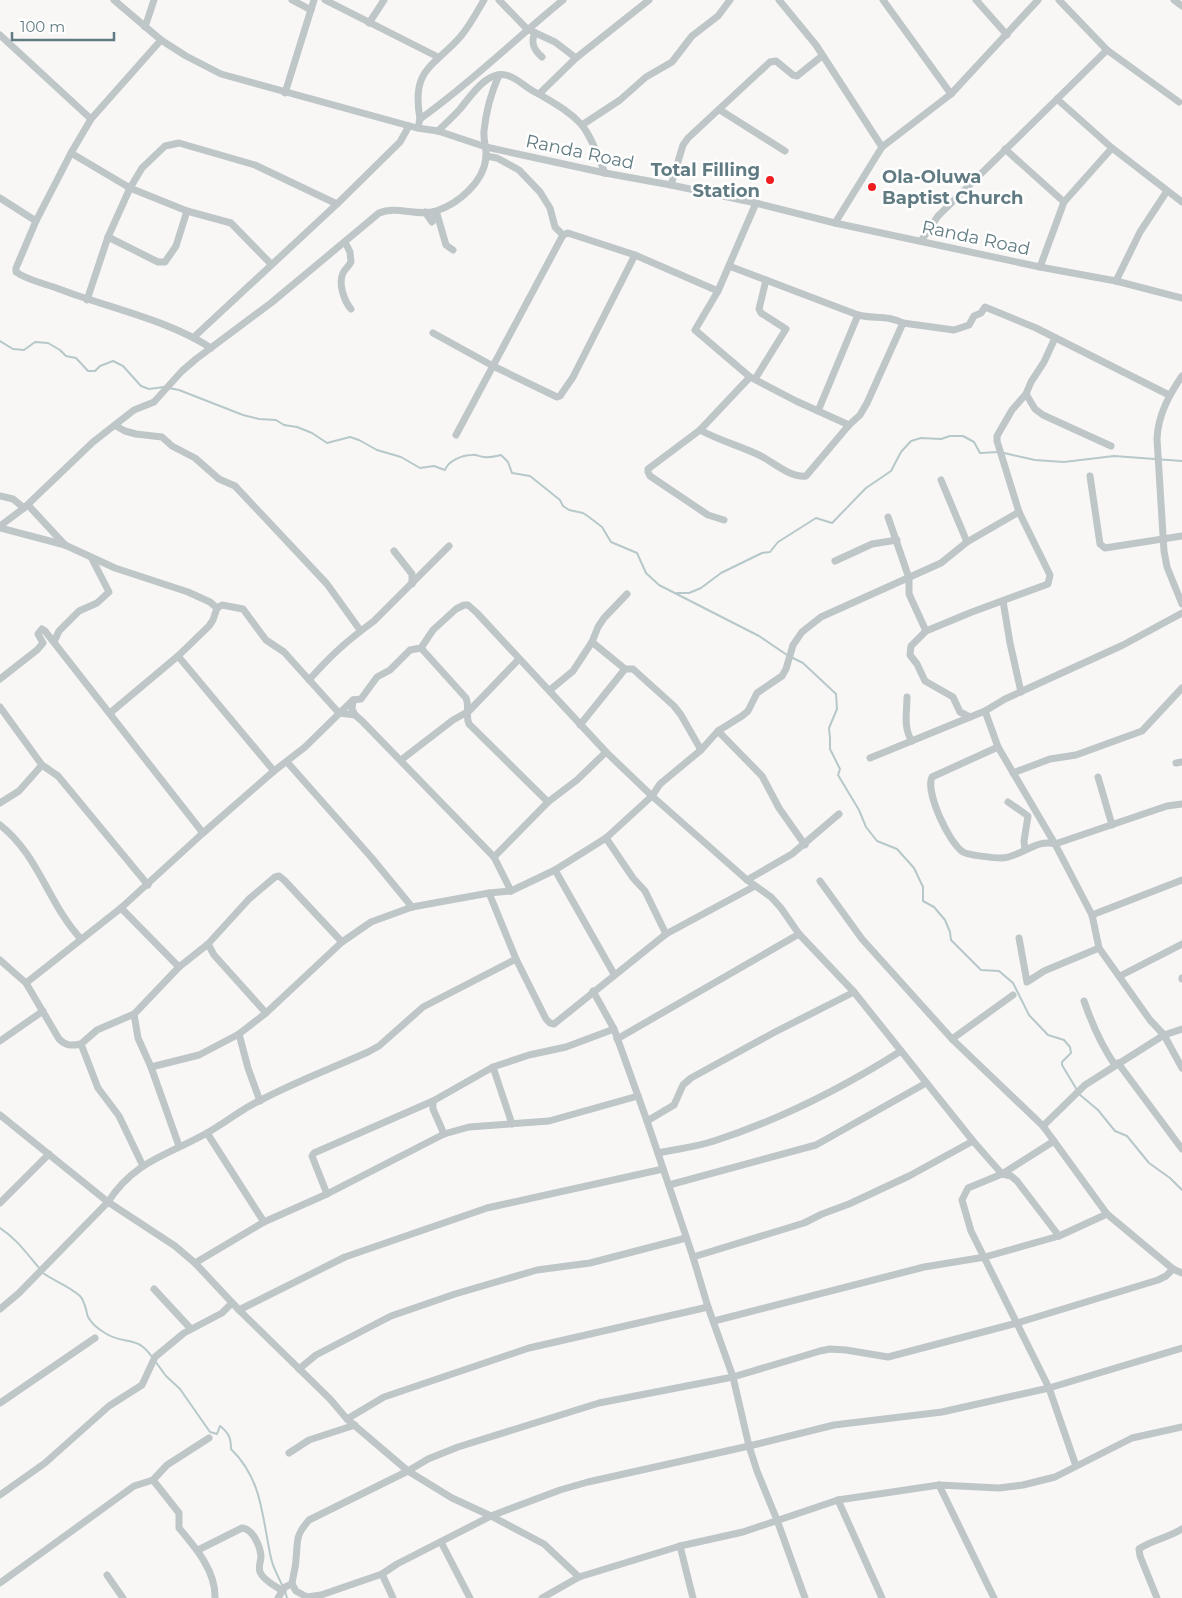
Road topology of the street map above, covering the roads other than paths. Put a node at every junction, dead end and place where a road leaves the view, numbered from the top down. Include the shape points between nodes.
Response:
1 (114, 0) edge
2 (154, 0) edge
3 (292, 0) edge
4 (314, 0) edge
5 (325, 0) edge
6 (384, 0) edge
7 (484, 0) edge
8 (500, 0) edge
9 (563, 0) edge
10 (649, 0) edge
11 (730, 0) edge
12 (779, 0) edge
13 (883, 0) edge
14 (976, 0) edge
15 (1038, 0) edge
16 (1059, 0) edge
17 (1174, 0) edge
18 (1182, 6) edge
19 (311, 10) junction
20 (369, 23) junction
21 (145, 27) junction
22 (527, 29) junction
23 (535, 33) junction
24 (0, 35) edge
25 (1007, 35) junction
26 (161, 40) junction
27 (1107, 50) junction
28 (822, 56) junction
29 (438, 57) junction
30 (542, 57) dead end
31 (576, 58) junction
32 (499, 75) junction
33 (285, 93) junction
34 (539, 94) junction
35 (951, 94) junction
36 (1057, 99) junction
37 (1181, 102) edge
38 (720, 110) junction
39 (420, 119) junction
40 (91, 120) junction
41 (582, 125) junction
42 (409, 126) junction
43 (418, 128) junction
44 (438, 131) junction
45 (486, 147) junction
46 (882, 147) junction
47 (1112, 148) junction
48 (1005, 149) junction
49 (785, 151) dead end
50 (71, 153) junction
51 (486, 156) junction
52 (605, 173) junction
53 (671, 185) junction
54 (130, 188) junction
55 (1167, 191) junction
56 (0, 198) edge
57 (1064, 202) junction
58 (1182, 202) edge
59 (756, 203) junction
60 (337, 204) junction
61 (187, 212) junction
62 (425, 212) junction
63 (36, 222) junction
64 (835, 223) junction
65 (563, 234) junction
66 (108, 237) junction
67 (345, 242) junction
68 (921, 242) junction
69 (452, 250) dead end
70 (635, 255) junction
71 (271, 264) junction
72 (729, 266) junction
73 (1040, 267) junction
74 (766, 280) junction
75 (1116, 281) junction
76 (718, 291) junction
77 (1182, 298) edge
78 (87, 300) junction
79 (351, 309) dead end
80 (858, 315) junction
81 (903, 323) junction
82 (433, 333) dead end
83 (194, 337) junction
84 (1055, 338) junction
85 (211, 348) junction
86 (493, 366) junction
87 (1182, 376) edge
88 (753, 378) junction
89 (1026, 394) junction
90 (1169, 395) junction
91 (818, 411) junction
92 (849, 425) junction
93 (116, 426) junction
94 (700, 430) junction
95 (456, 435) dead end
96 (1110, 446) dead end
97 (1090, 476) dead end
98 (940, 480) dead end
99 (0, 496) edge
100 (26, 506) junction
101 (1019, 512) junction
102 (888, 517) dead end
103 (724, 520) dead end
104 (0, 527) edge
105 (1182, 536) edge
106 (1164, 538) junction
107 (897, 540) junction
108 (967, 542) junction
109 (65, 546) junction
110 (449, 546) dead end
111 (394, 551) dead end
112 (92, 559) junction
113 (835, 561) dead end
114 (909, 578) junction
115 (412, 584) junction
116 (627, 594) dead end
117 (1003, 601) junction
118 (1182, 604) edge
119 (217, 608) junction
120 (1182, 613) edge
121 (360, 630) junction
122 (926, 631) junction
123 (54, 642) junction
124 (592, 642) junction
125 (421, 648) junction
126 (178, 656) junction
127 (519, 659) junction
128 (626, 669) junction
129 (0, 679) edge
130 (309, 680) junction
131 (1182, 688) edge
132 (550, 690) junction
133 (1021, 692) junction
134 (907, 697) dead end
135 (353, 700) junction
136 (0, 707) edge
137 (469, 711) junction
138 (985, 711) junction
139 (110, 713) junction
140 (339, 713) junction
141 (355, 715) junction
142 (970, 717) junction
143 (580, 725) junction
144 (718, 731) junction
145 (912, 741) junction
146 (998, 746) junction
147 (701, 750) junction
148 (606, 752) junction
149 (870, 758) dead end
150 (400, 760) junction
151 (287, 762) junction
152 (42, 765) junction
153 (274, 771) junction
154 (1013, 774) junction
155 (1098, 777) dead end
156 (652, 796) junction
157 (548, 802) junction
158 (1008, 802) dead end
159 (0, 803) edge
160 (1182, 804) edge
161 (839, 814) dead end
162 (0, 825) edge
163 (1112, 825) junction
164 (203, 833) junction
165 (606, 838) junction
166 (805, 844) junction
167 (1055, 844) junction
168 (1026, 850) junction
169 (494, 857) junction
170 (555, 870) junction
171 (747, 880) junction
172 (1182, 880) edge
173 (820, 881) dead end
174 (148, 885) junction
175 (754, 886) junction
176 (510, 891) junction
177 (489, 893) junction
178 (412, 907) junction
179 (121, 908) junction
180 (1092, 915) junction
181 (666, 934) junction
182 (799, 934) junction
183 (1019, 938) dead end
184 (82, 939) junction
185 (342, 942) junction
186 (208, 944) junction
187 (1182, 944) edge
188 (1099, 948) junction
189 (516, 959) junction
190 (0, 960) edge
191 (179, 967) junction
192 (614, 974) junction
193 (1120, 976) junction
194 (26, 983) junction
195 (593, 991) junction
196 (854, 992) junction
197 (1013, 995) dead end
198 (1084, 1001) dead end
199 (42, 1012) junction
200 (266, 1013) junction
201 (134, 1014) junction
202 (614, 1029) junction
203 (1182, 1029) edge
204 (239, 1034) junction
205 (1164, 1035) junction
206 (952, 1039) junction
207 (618, 1040) junction
208 (0, 1041) edge
209 (81, 1044) junction
210 (901, 1051) junction
211 (1116, 1064) junction
212 (151, 1067) junction
213 (493, 1067) junction
214 (1182, 1068) edge
215 (926, 1083) junction
216 (638, 1096) junction
217 (260, 1100) junction
218 (433, 1105) junction
219 (0, 1115) edge
220 (647, 1120) junction
221 (512, 1124) junction
222 (1043, 1126) junction
223 (206, 1133) junction
224 (444, 1134) junction
225 (973, 1141) junction
226 (1054, 1141) junction
227 (179, 1146) junction
228 (1182, 1149) edge
229 (658, 1153) junction
230 (49, 1154) junction
231 (143, 1166) junction
232 (663, 1169) junction
233 (1002, 1174) junction
234 (669, 1185) junction
235 (327, 1194) junction
236 (108, 1202) junction
237 (0, 1203) edge
238 (1107, 1214) junction
239 (264, 1222) junction
240 (1059, 1236) junction
241 (686, 1238) junction
242 (693, 1257) junction
243 (984, 1257) junction
244 (195, 1263) junction
245 (1173, 1269) junction
246 (1182, 1273) edge
247 (154, 1289) dead end
248 (232, 1302) junction
249 (708, 1307) junction
250 (0, 1309) edge
251 (239, 1310) junction
252 (714, 1321) junction
253 (1017, 1322) junction
254 (191, 1329) junction
255 (95, 1338) dead end
256 (1182, 1348) edge
257 (299, 1369) junction
258 (733, 1377) junction
259 (1049, 1388) junction
260 (0, 1403) edge
261 (347, 1419) junction
262 (354, 1425) junction
263 (1182, 1427) edge
264 (209, 1438) dead end
265 (749, 1446) junction
266 (289, 1453) dead end
267 (1076, 1466) junction
268 (408, 1471) junction
269 (153, 1480) junction
270 (940, 1485) junction
271 (0, 1495) edge
272 (838, 1500) junction
273 (491, 1516) junction
274 (777, 1520) junction
275 (1182, 1529) edge
276 (440, 1542) junction
277 (680, 1546) junction
278 (198, 1550) junction
279 (382, 1574) junction
280 (107, 1575) dead end
281 (580, 1577) junction
282 (0, 1584) edge
283 (292, 1584) junction
284 (282, 1590) junction
285 (123, 1598) edge
286 (215, 1598) edge
287 (278, 1598) edge
288 (393, 1598) edge
289 (470, 1598) edge
290 (542, 1598) edge
291 (693, 1598) edge
292 (804, 1598) edge
293 (882, 1598) edge
294 (994, 1598) edge
295 (1156, 1598) edge

1 - 21 street, Randa Road
2 - 21 street
3 - 19 street
4 - 19 street
5 - 20 street
6 - 20 street
7 - 29 street via 460,37
8 - 22 street
9 - 22 street
10 - 31 street
11 - 41 street via 718,16 692,36 672,62
12 - 28 street
13 - 35 street
14 - 25 street
15 - 25 street
16 - 27 street
17 - 18 street
19 - 33 street
20 - 29 street
21 - 26 street, Randa Road
22 - 23 street
22 - 39 street via 453,96
23 - 30 street via 533,46
23 - 31 street via 555,42
24 - 40 street
25 - 35 street
26 - 33 street, Randa Road via 221,74
26 - 40 street
27 - 36 street
27 - 37 street
28 - 38 street via 798,76 776,61 770,62
28 - 46 street
29 - 39 street via 420,83
31 - 34 street
32 - 34 street via 509,76
32 - 44 street via 477,88
32 - 45 street via 487,112
33 - 42 street, Randa Road
34 - 41 street
35 - 46 street
36 - 47 street
36 - 48 street
38 - 49 street
38 - 53 street via 683,145
39 - 43 street
40 - 50 street
41 - 52 street
42 - 43 street, Randa Road
42 - 60 street via 400,142
43 - 44 street, Randa Road
44 - 45 street, Randa Road
45 - 51 street
45 - 52 street, Randa Road
46 - 64 street
47 - 55 street
47 - 57 street
48 - 57 street
48 - 68 street via 938,216
50 - 54 street
50 - 63 street
51 - 62 street via 484,168 471,188 449,205
51 - 65 street via 519,170 540,192 556,227
52 - 53 street, Randa Road
53 - 59 street, Randa Road
54 - 60 street via 142,168 165,146 179,143 255,165
54 - 61 street
54 - 66 street
55 - 58 street
55 - 75 street via 1140,232
56 - 63 street
57 - 73 street
59 - 64 street, Randa Road
59 - 72 street
60 - 71 street
61 - 66 street via 176,246 165,262 158,262
61 - 71 street via 231,223
62 - 67 street via 384,211
62 - 69 street via 432,222 437,214 446,245
63 - 78 street via 16,272
64 - 68 street, Randa Road
65 - 70 street
65 - 86 street
66 - 78 street
67 - 79 street via 351,262 341,279 343,295
67 - 85 street
68 - 73 street, Randa Road
70 - 76 street
70 - 86 street via 573,377 560,396
71 - 83 street
72 - 74 street
72 - 76 street
73 - 75 street, Randa Road
74 - 80 street
74 - 88 street via 761,313 786,329
75 - 77 street, Randa Road
76 - 88 street via 695,330
78 - 83 street
80 - 81 street via 892,318
80 - 91 street
81 - 84 street via 954,330 969,325 985,307
81 - 92 street via 867,403
82 - 86 street
83 - 85 street
84 - 89 street
84 - 90 street
85 - 93 street via 182,371 154,402 134,410
86 - 95 street
87 - 90 street
88 - 91 street
88 - 94 street
89 - 96 street via 1035,409 1043,414
89 - 101 street via 997,436
90 - 106 street via 1157,439
91 - 92 street
92 - 94 street via 806,476 801,477
93 - 100 street via 93,442
93 - 121 street via 136,434 162,436 172,446 195,458 218,479 235,486 327,584
94 - 103 street via 648,472 708,515
97 - 106 street via 1102,547
98 - 108 street
99 - 100 street
100 - 104 street
100 - 109 street
101 - 108 street
101 - 117 street via 1050,580 1048,584
102 - 107 street
104 - 109 street
105 - 106 street
106 - 118 street via 1167,568
107 - 113 street via 872,544
107 - 114 street
108 - 114 street via 941,563
109 - 112 street
110 - 115 street
111 - 115 street via 412,574
112 - 119 street via 188,592
112 - 123 street via 109,592 97,603 79,610 59,631
114 - 122 street via 910,594
114 - 144 street via 827,614 802,632 793,645 782,676 757,693 748,711
115 - 121 street via 374,621
116 - 124 street via 604,618
117 - 122 street
117 - 133 street
119 - 126 street via 209,626
119 - 130 street via 222,605 243,609 266,640 284,652
120 - 133 street via 1123,645
121 - 130 street
122 - 142 street via 911,646 910,655 925,681 953,697 960,712
123 - 129 street via 42,629 38,634 43,643
123 - 139 street
124 - 128 street
124 - 132 street via 573,671
125 - 127 street via 433,630 456,609 468,605
125 - 135 street via 407,652 390,670 377,677 361,699
125 - 137 street via 460,690 469,704
126 - 139 street
126 - 153 street
127 - 132 street
127 - 137 street
128 - 143 street
128 - 147 street via 633,669 674,706
130 - 140 street
131 - 154 street via 1142,731 1076,754 1050,759
132 - 143 street
133 - 138 street
134 - 145 street via 906,726
135 - 140 street
135 - 141 street
136 - 152 street
137 - 150 street
137 - 157 street via 469,724
138 - 142 street
138 - 146 street
139 - 164 street
140 - 141 street
140 - 151 street
141 - 150 street
142 - 145 street
143 - 148 street
144 - 147 street
144 - 166 street via 762,776 779,808
145 - 149 street
146 - 154 street
146 - 168 street via 932,777 930,787 948,833 967,855 1003,858
147 - 156 street via 660,784
148 - 156 street
148 - 157 street
150 - 169 street
151 - 153 street
151 - 178 street
152 - 159 street via 19,791
152 - 174 street via 58,776
153 - 164 street
154 - 167 street
155 - 163 street
156 - 165 street
156 - 171 street
157 - 169 street
158 - 168 street via 1028,816 1024,841
160 - 163 street
161 - 166 street
162 - 184 street via 16,840 70,926
163 - 167 street
164 - 174 street
165 - 170 street
165 - 181 street via 645,891
166 - 171 street
167 - 168 street via 1046,841
167 - 180 street
169 - 176 street
170 - 176 street
170 - 192 street
171 - 175 street
172 - 180 street
173 - 206 street via 862,939
174 - 179 street
175 - 181 street
175 - 182 street via 782,908
176 - 177 street
177 - 178 street
177 - 189 street
178 - 185 street via 371,922
179 - 184 street
179 - 191 street
180 - 188 street
181 - 192 street
182 - 196 street
182 - 207 street
183 - 188 street via 1027,982 1044,971
184 - 194 street
185 - 186 street via 284,880 275,876
185 - 200 street
186 - 191 street
186 - 200 street via 214,956
187 - 193 street
188 - 193 street
189 - 195 street via 550,1023 554,1024
189 - 217 street via 428,1004 379,1046
190 - 194 street
191 - 201 street
192 - 195 street
193 - 205 street
194 - 199 street
195 - 202 street
196 - 210 street
196 - 220 street via 691,1078 683,1085 674,1105
197 - 206 street
198 - 211 street via 1103,1048
199 - 208 street
199 - 209 street via 65,1045
200 - 204 street
201 - 209 street via 91,1034
201 - 212 street via 138,1038
202 - 207 street
202 - 213 street via 566,1047
203 - 205 street
204 - 212 street via 199,1055
204 - 217 street
205 - 211 street
205 - 214 street
206 - 222 street
207 - 216 street
209 - 231 street via 98,1088 119,1116
210 - 215 street
210 - 229 street via 861,1077 769,1120 713,1141
211 - 222 street via 1085,1085
211 - 228 street
212 - 227 street
213 - 218 street
213 - 221 street
215 - 225 street
215 - 234 street via 816,1146
216 - 220 street
216 - 221 street via 549,1121
217 - 223 street
218 - 224 street
218 - 235 street via 424,1105 314,1153 312,1156
219 - 230 street
220 - 229 street
221 - 224 street
222 - 226 street
223 - 227 street
223 - 239 street
224 - 235 street
225 - 233 street
225 - 242 street via 909,1176 804,1223
226 - 233 street
226 - 238 street
227 - 231 street
229 - 232 street
230 - 236 street
230 - 237 street
231 - 236 street via 120,1185
232 - 234 street
232 - 251 street via 465,1215 345,1257
233 - 240 street via 1017,1181
233 - 243 street via 968,1188 962,1200 971,1231
234 - 241 street
235 - 239 street
236 - 244 street
236 - 250 street
238 - 240 street
238 - 245 street
239 - 244 street
240 - 243 street
241 - 242 street
241 - 257 street via 590,1263 537,1270 391,1316 316,1355
242 - 249 street
243 - 252 street via 924,1267
243 - 253 street
244 - 248 street
245 - 246 street
245 - 253 street via 1158,1280
247 - 254 street
248 - 251 street
248 - 254 street via 222,1314
249 - 252 street
249 - 261 street via 528,1348 384,1398
251 - 257 street
252 - 258 street
253 - 258 street via 888,1357 830,1349
253 - 259 street
254 - 271 street via 155,1357 142,1386 109,1406 45,1463
255 - 260 street
256 - 259 street
257 - 261 street
258 - 265 street
258 - 268 street via 599,1403 442,1452
259 - 265 street via 942,1412 834,1424
259 - 267 street
261 - 262 street
262 - 266 street via 309,1440
262 - 268 street
263 - 267 street via 1132,1438
264 - 269 street via 167,1464
265 - 273 street via 588,1482
265 - 274 street
267 - 270 street via 1054,1477 1023,1486
268 - 273 street via 452,1498
268 - 283 street via 309,1520 296,1540
269 - 278 street via 179,1513 179,1528
269 - 282 street via 134,1486
270 - 272 street
270 - 294 street
272 - 274 street
272 - 293 street
273 - 276 street
273 - 281 street via 544,1544
274 - 277 street via 743,1532
274 - 292 street
275 - 295 street via 1139,1549
276 - 279 street
276 - 289 street
277 - 281 street
277 - 291 street
278 - 284 street via 248,1528 261,1555 262,1575
278 - 286 street via 216,1589
279 - 283 street via 321,1596 306,1597
279 - 288 street
280 - 285 street
281 - 290 street
283 - 284 street
284 - 287 street

